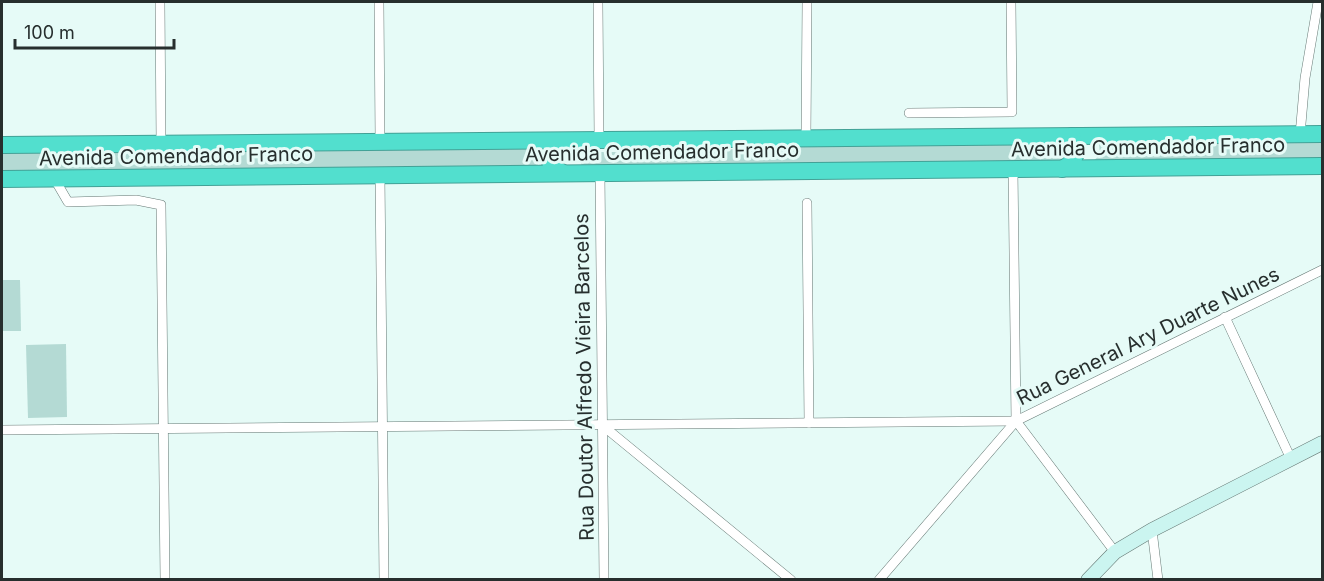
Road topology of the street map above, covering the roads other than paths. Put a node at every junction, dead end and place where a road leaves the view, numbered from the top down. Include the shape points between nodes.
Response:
1 (160, 2) edge
2 (379, 2) edge
3 (598, 2) edge
4 (807, 2) edge
5 (1011, 2) edge
6 (1318, 2) edge
7 (909, 113) dead end
8 (1323, 134) edge
9 (1300, 135) junction
10 (1072, 136) junction
11 (806, 138) junction
12 (599, 140) junction
13 (563, 141) junction
14 (380, 142) junction
15 (162, 144) junction
16 (2, 145) edge
17 (1323, 166) edge
18 (1062, 169) junction
19 (1013, 170) junction
20 (563, 173) junction
21 (600, 173) junction
22 (380, 175) junction
23 (54, 178) junction
24 (2, 179) edge
25 (807, 203) dead end
26 (1323, 270) edge
27 (1225, 317) junction
28 (1016, 422) junction
29 (809, 423) junction
30 (602, 425) junction
31 (382, 426) junction
32 (164, 428) junction
33 (2, 430) edge
34 (1323, 443) edge
35 (1291, 459) junction
36 (1152, 530) junction
37 (1115, 552) junction
38 (165, 579) edge
39 (384, 579) edge
40 (604, 579) edge
41 (791, 579) edge
42 (879, 579) edge
43 (1088, 579) edge
44 (1158, 579) edge

1 - 15 street
2 - 14 street
3 - 12 street
4 - 11 street
5 - 7 street via 1012,112
6 - 9 street
8 - 9 highway, Avenida Comendador Franco
9 - 10 highway, Avenida Comendador Franco
10 - 11 highway, Avenida Comendador Franco
10 - 18 highway via 1075,158
11 - 12 highway, Avenida Comendador Franco
12 - 13 highway, Avenida Comendador Franco
13 - 14 highway, Avenida Comendador Franco
13 - 20 highway via 551,151 550,159 551,166
14 - 15 highway, Avenida Comendador Franco
15 - 16 highway, Avenida Comendador Franco
17 - 18 highway, Avenida Comendador Franco
18 - 19 highway, Avenida Comendador Franco
19 - 21 highway, Avenida Comendador Franco
19 - 28 street
20 - 21 highway, Avenida Comendador Franco
20 - 22 highway, Avenida Comendador Franco
21 - 30 street, Rua Doutor Alfredo Vieira Barcelos
22 - 23 highway, Avenida Comendador Franco
22 - 31 street
23 - 24 highway, Avenida Comendador Franco
23 - 32 street via 68,202 136,200 162,205
25 - 29 street
26 - 27 street, Rua General Ary Duarte Nunes
27 - 28 street, Rua General Ary Duarte Nunes
27 - 35 street
28 - 29 street
28 - 37 street
28 - 42 street, Rua General Ary Duarte Nunes
29 - 30 street
30 - 31 street
30 - 40 street, Rua Doutor Alfredo Vieira Barcelos
30 - 41 street
31 - 32 street
31 - 39 street
32 - 33 street
32 - 38 street
34 - 35 main road
35 - 36 main road
36 - 37 main road
36 - 44 street
37 - 43 main road

